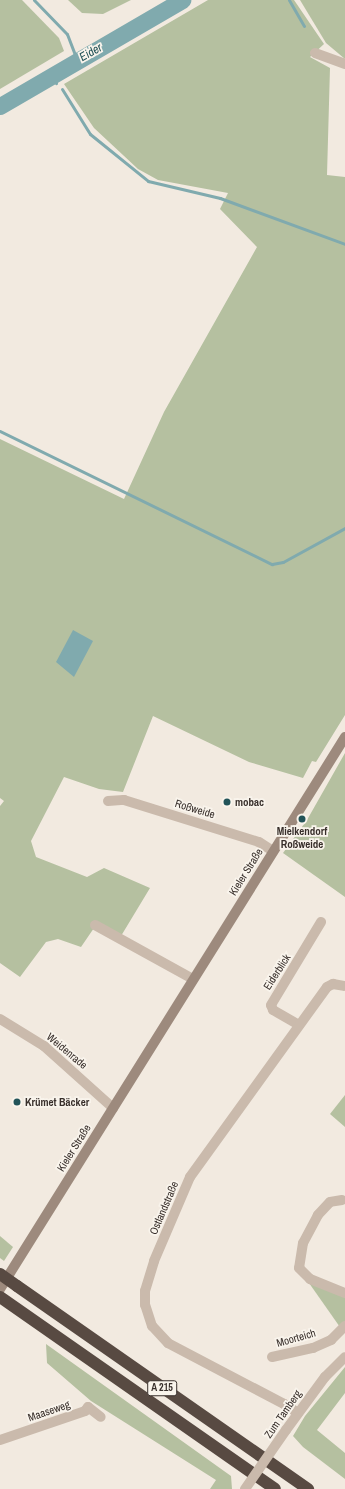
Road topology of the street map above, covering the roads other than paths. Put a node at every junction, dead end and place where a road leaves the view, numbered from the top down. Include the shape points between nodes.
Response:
1 (315, 53) dead end
2 (345, 64) edge
3 (345, 737) edge
4 (108, 801) dead end
5 (273, 851) junction
6 (321, 922) dead end
7 (95, 925) dead end
8 (193, 979) junction
9 (344, 986) dead end
10 (0, 1019) edge
11 (300, 1025) junction
12 (113, 1108) junction
13 (342, 1200) dead end
14 (0, 1274) edge
15 (0, 1289) edge
16 (345, 1293) edge
17 (4, 1299) edge
18 (345, 1326) edge
19 (345, 1357) edge
20 (272, 1358) dead end
21 (298, 1414) junction
22 (102, 1417) dead end
23 (0, 1440) edge
24 (245, 1489) edge
25 (275, 1489) edge
26 (308, 1489) edge

1 - 2 street
3 - 5 street, Kieler Straße
4 - 5 street, Roßweide via 124,800 259,842
5 - 8 street, Kieler Straße
6 - 11 street, Eiderblick via 271,1005 273,1010
7 - 8 street
8 - 12 street, Kieler Straße
9 - 11 street, Ostlandstraße via 333,984 327,987
10 - 12 street, Weidenrade via 44,1046
11 - 21 street, Ostlandstraße via 190,1177 154,1261 145,1291 145,1305 152,1326 168,1343 284,1404
12 - 15 street, Kieler Straße
13 - 16 street via 330,1202 318,1215 302,1243 299,1268 310,1279
14 - 26 highway, A 215, bridge
17 - 25 highway, A 215
18 - 20 street, Moorteich via 325,1343
19 - 21 street, Zum Tamberg via 325,1377
21 - 24 street, Zum Tamberg, bridge
22 - 23 street, Maaseweg via 88,1407 85,1411

